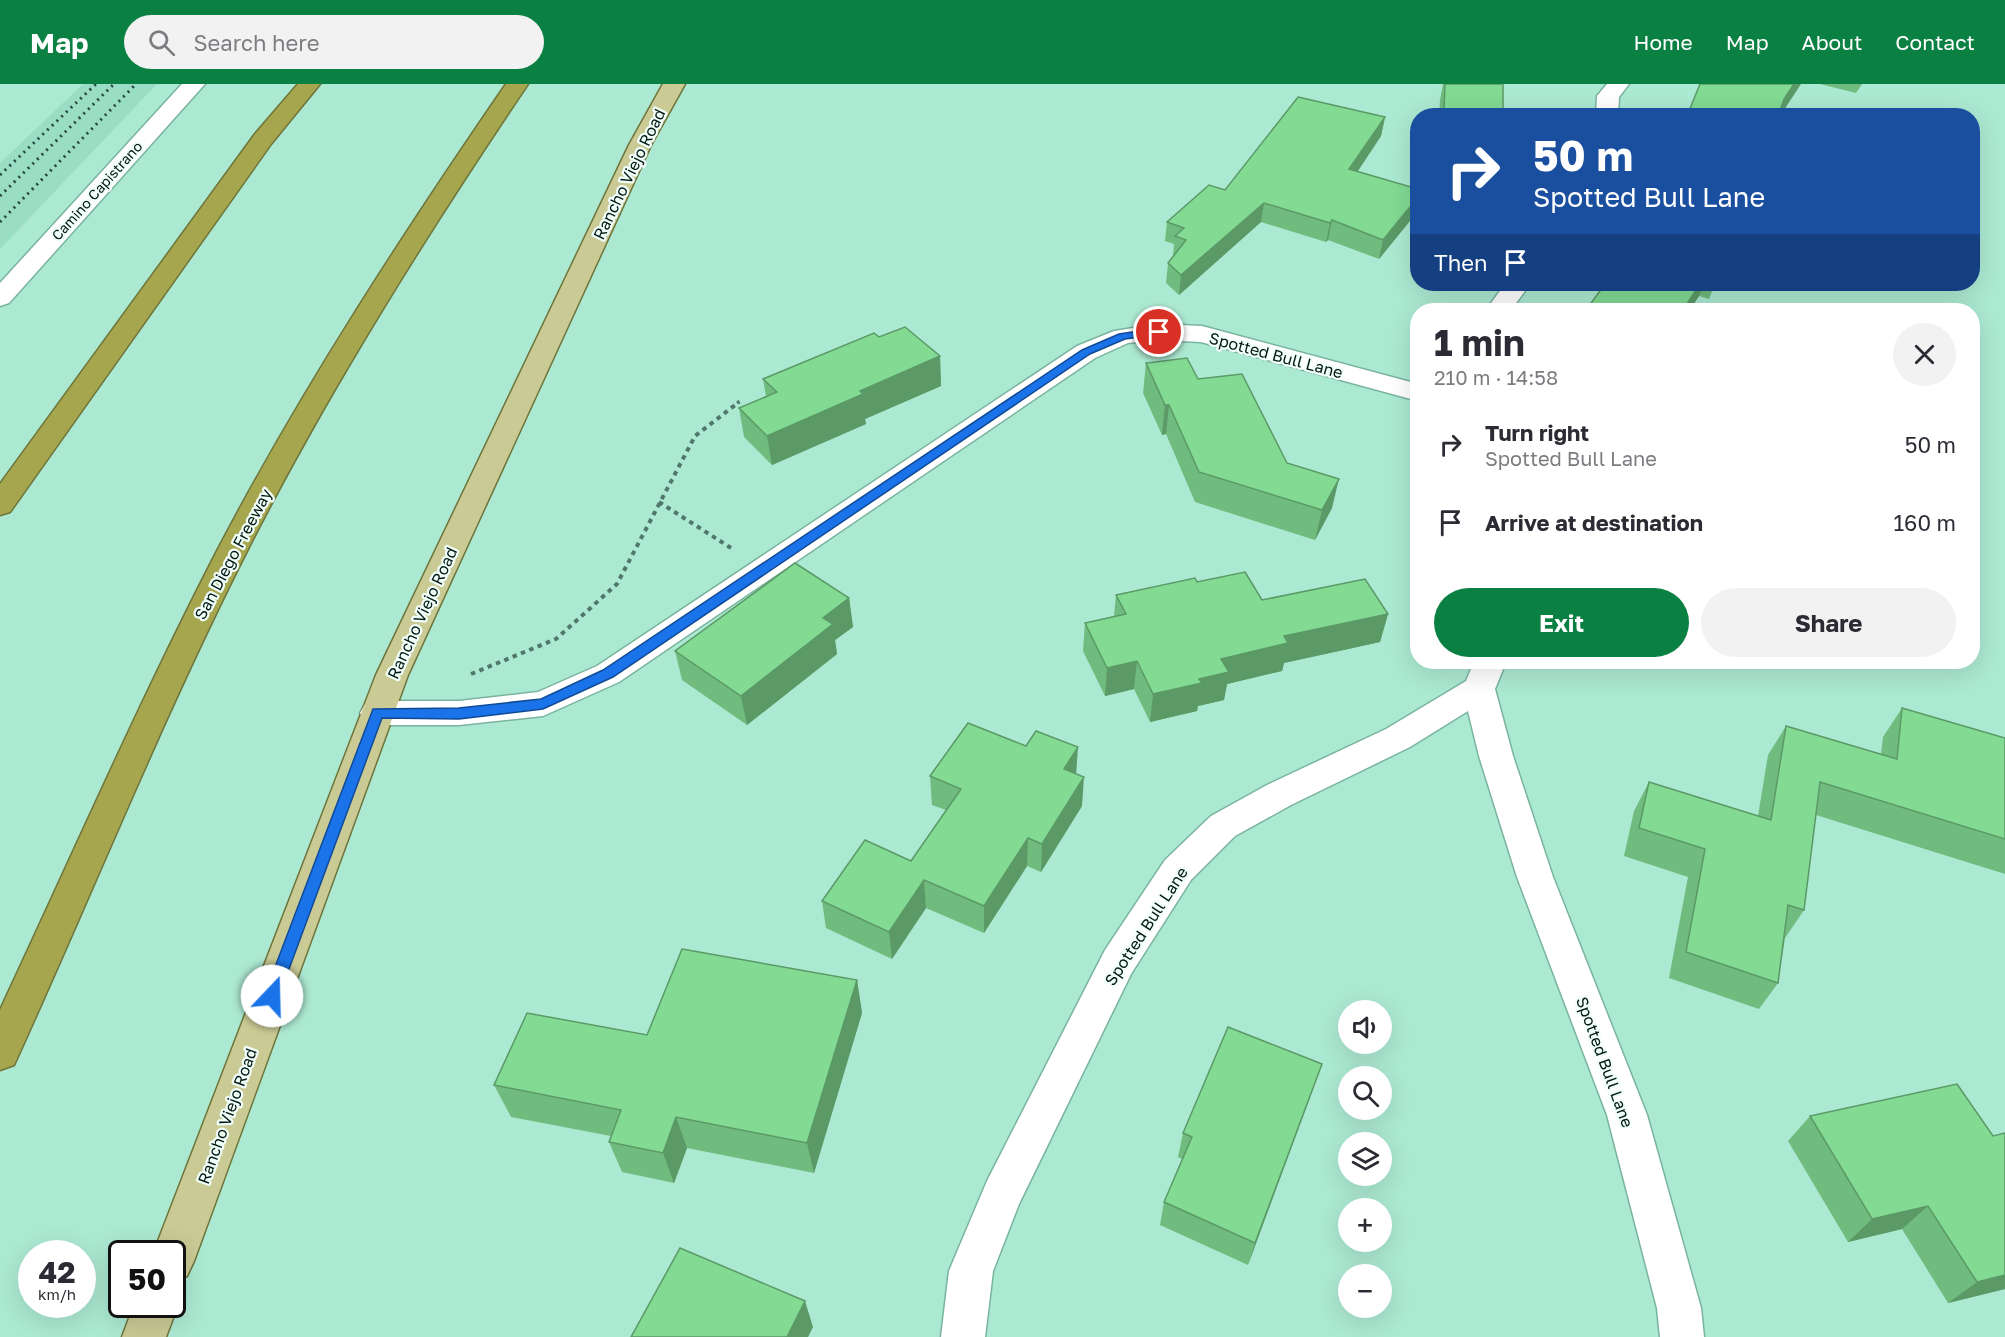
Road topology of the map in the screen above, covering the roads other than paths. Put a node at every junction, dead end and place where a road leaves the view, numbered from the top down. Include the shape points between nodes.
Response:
1 (194, 84) edge
2 (309, 84) edge
3 (517, 84) edge
4 (674, 84) edge
5 (1618, 84) edge
6 (1607, 108) edge
7 (1513, 291) edge
8 (0, 298) edge
9 (1503, 303) edge
10 (1410, 391) edge
11 (0, 506) edge
12 (1485, 675) edge
13 (377, 713) junction
14 (0, 1052) edge
15 (180, 1240) edge
16 (151, 1318) edge
17 (144, 1337) edge
18 (963, 1337) edge
19 (1682, 1337) edge

1 - 8 street, Camino Capistrano
2 - 11 highway via 263,139
3 - 14 highway, San Diego Freeway via 471,150 340,360 206,603
4 - 13 main road, Rancho Viejo Road via 640,145 480,482
5 - 6 street via 1608,96
7 - 9 street
10 - 13 street, Spotted Bull Lane via 1202,334 1159,332 1123,336 1086,352 608,674 543,704 459,713
12 - 18 street, Spotted Bull Lane via 1398,738 1223,826 1178,870 1118,962 1002,1195 971,1271
12 - 19 street, Spotted Bull Lane via 1496,756 1535,877 1627,1115 1679,1308
13 - 15 main road, Rancho Viejo Road
16 - 17 main road

